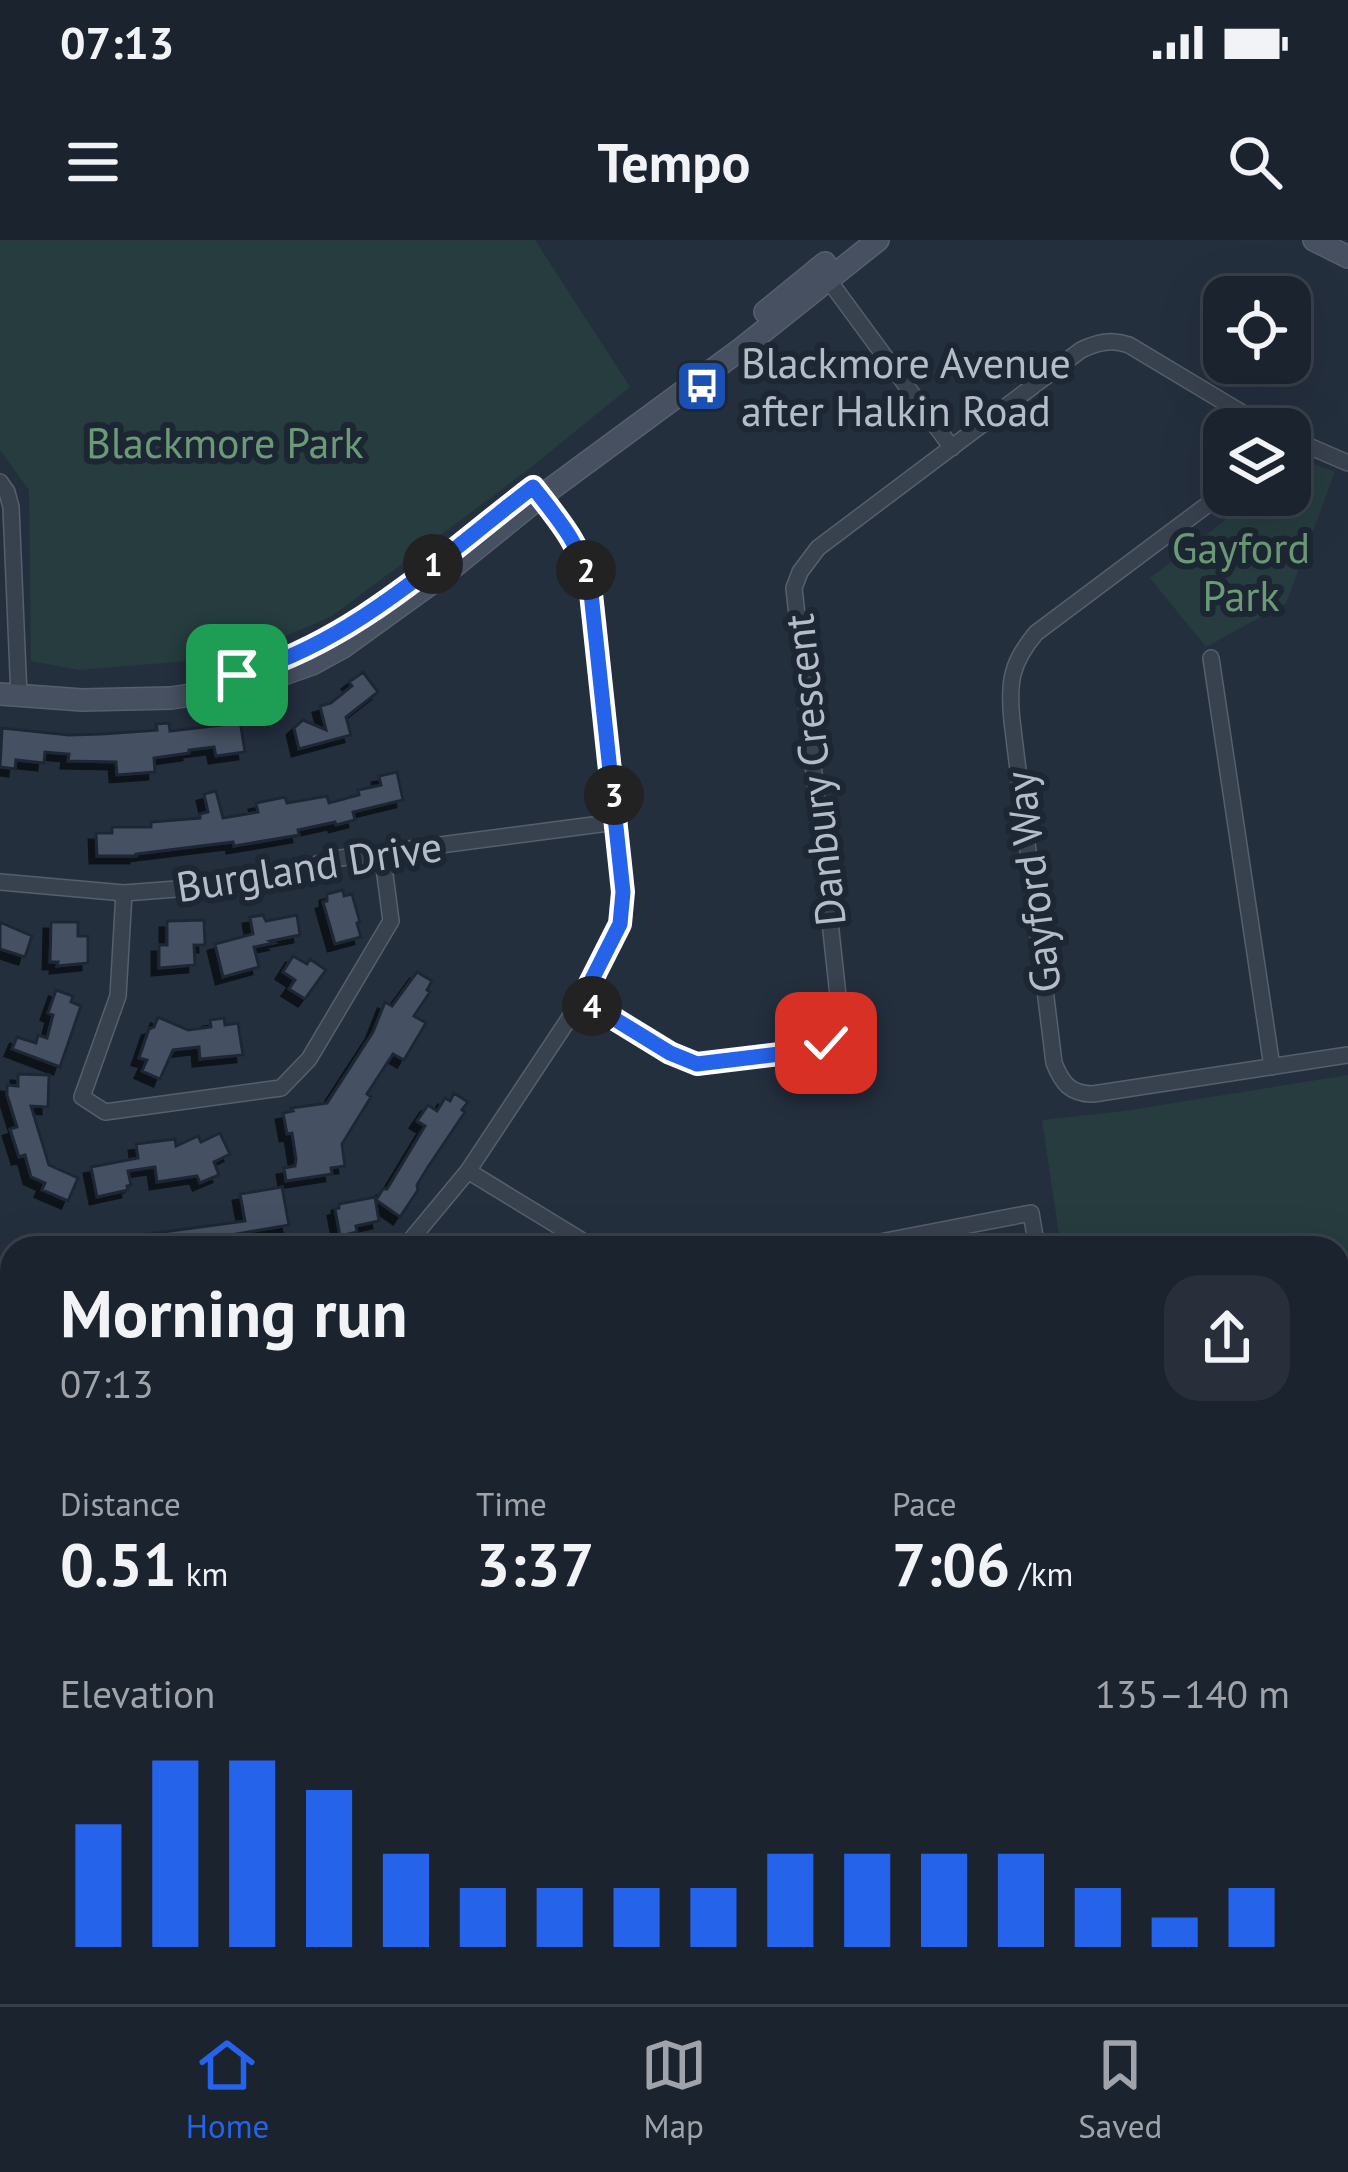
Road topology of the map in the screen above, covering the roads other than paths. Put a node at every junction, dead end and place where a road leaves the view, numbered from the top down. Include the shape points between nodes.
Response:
1 (856, 240) edge
2 (878, 240) edge
3 (1314, 240) edge
4 (1348, 257) edge
5 (824, 273) junction
6 (1230, 408) edge
7 (1311, 447) edge
8 (952, 448) junction
9 (1348, 463) edge
10 (0, 482) edge
11 (537, 492) junction
12 (1203, 508) edge
13 (1211, 658) dead end
14 (9, 689) edge
15 (616, 822) junction
16 (382, 852) junction
17 (0, 883) edge
18 (124, 892) junction
19 (582, 999) junction
20 (834, 1036) junction
21 (852, 1053) dead end
22 (1348, 1055) edge
23 (1272, 1067) junction
24 (468, 1172) junction
25 (414, 1236) edge
26 (574, 1236) edge
27 (911, 1236) edge
28 (1035, 1236) edge

1 - 5 street
2 - 5 street
3 - 4 street
5 - 8 street
5 - 11 street via 741,349
6 - 8 street, Danbury Crescent via 1130,345 1107,341 1081,350
7 - 9 street
8 - 20 street, Danbury Crescent via 818,548 794,588 839,1005
10 - 14 street via 10,507
11 - 14 street via 374,625 284,676 171,698 82,700
11 - 15 street via 571,535 590,584
12 - 23 street, Gayford Way via 1036,633 1012,671 1054,1063 1079,1094
13 - 23 street
15 - 16 street, Burgland Drive
15 - 19 street via 620,924
16 - 18 street, Burgland Drive via 256,883
16 - 18 street via 391,921 309,1059 280,1088 105,1112 82,1097 118,996
17 - 18 street, Burgland Drive
19 - 20 street via 697,1064 813,1050
19 - 24 street
20 - 21 street
22 - 23 street, Gayford Way
24 - 25 street
24 - 26 street
27 - 28 street via 1031,1213

